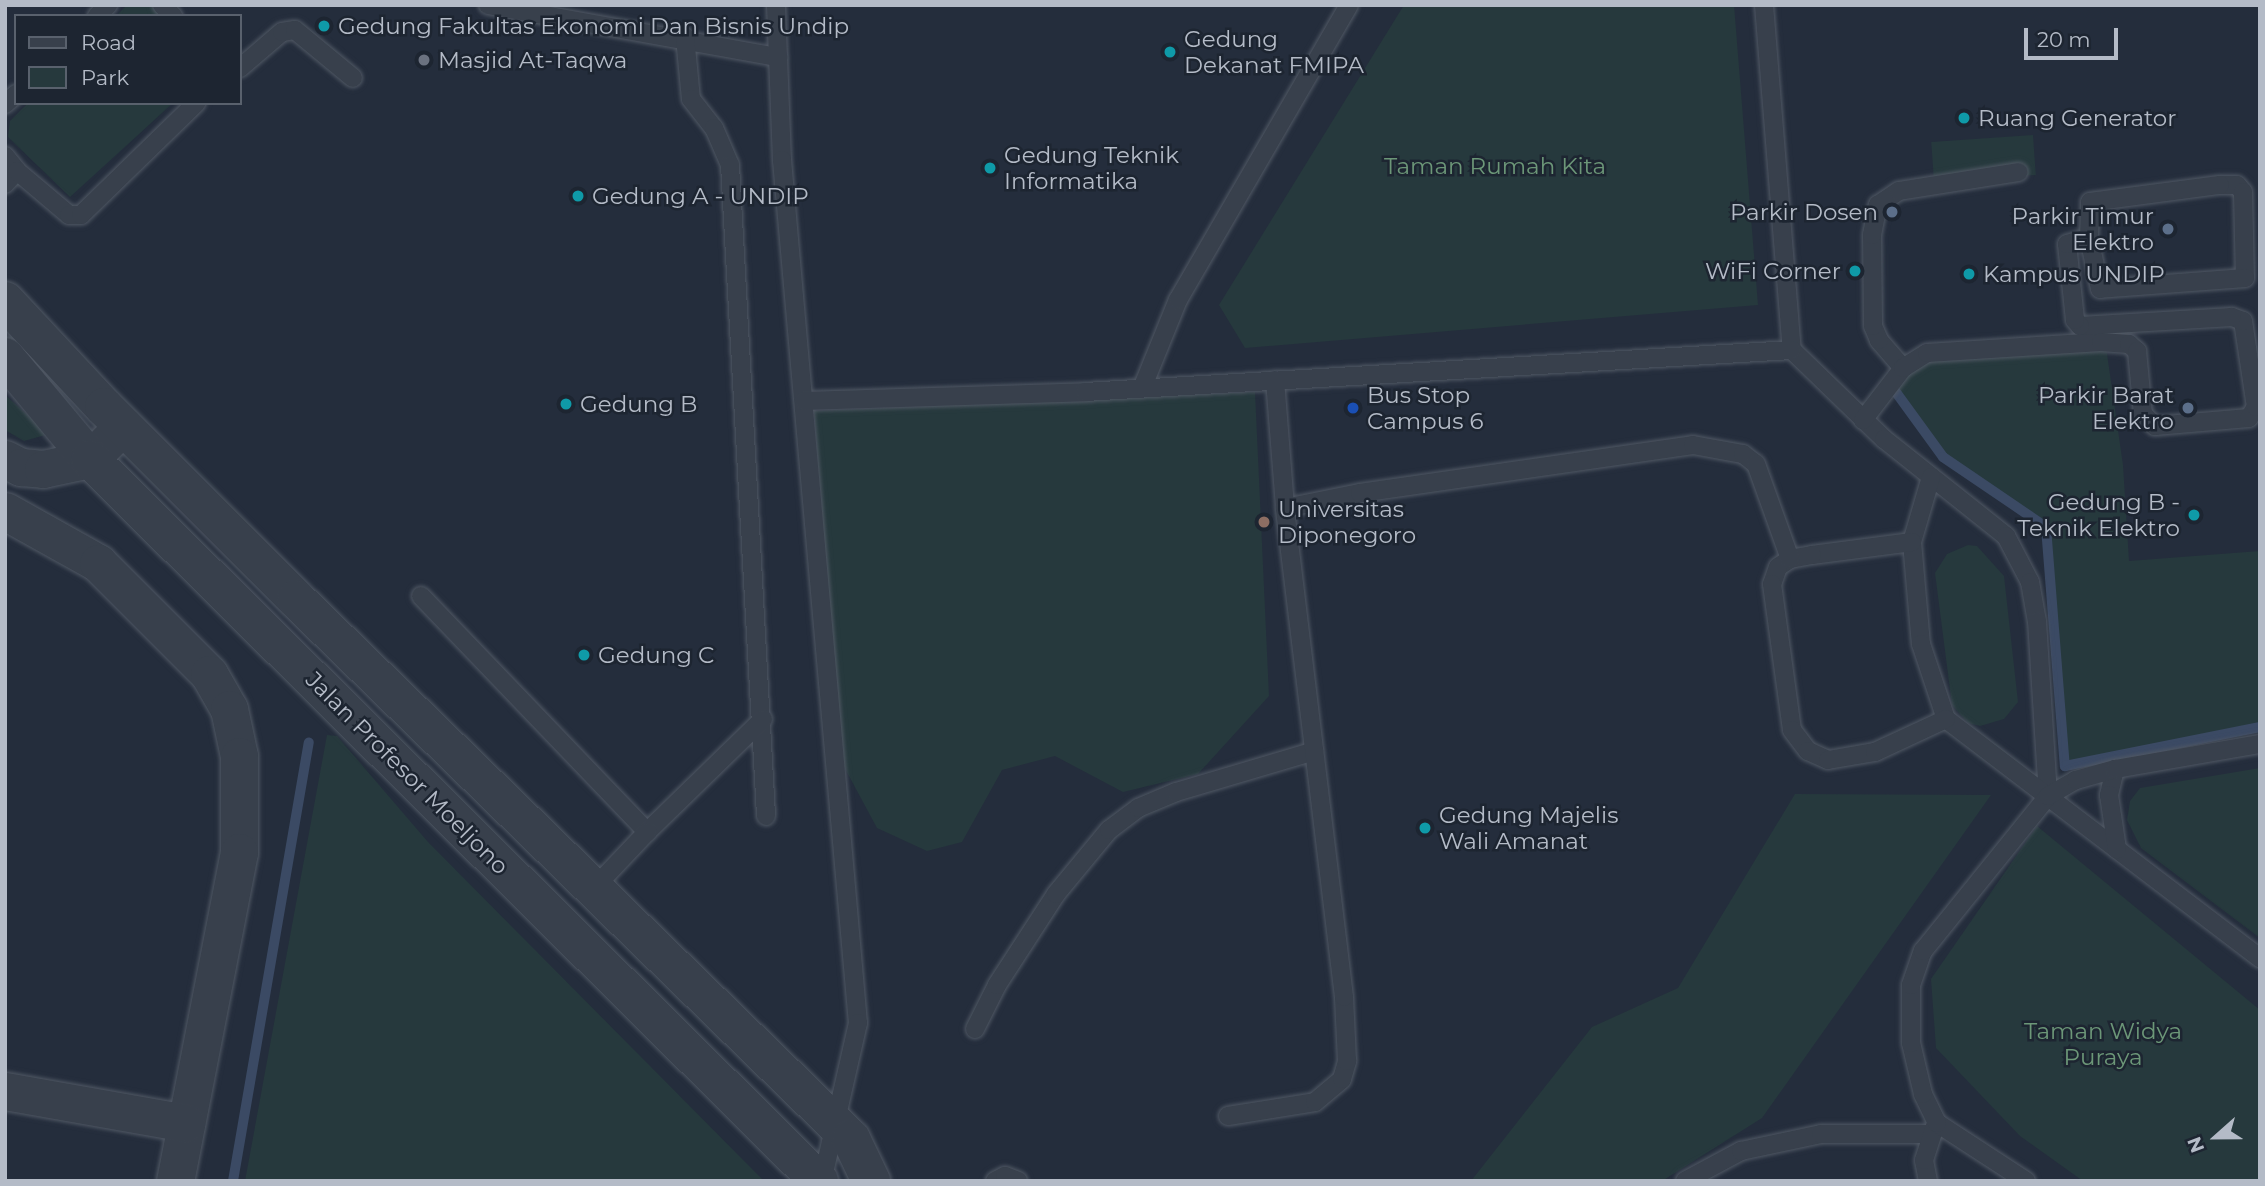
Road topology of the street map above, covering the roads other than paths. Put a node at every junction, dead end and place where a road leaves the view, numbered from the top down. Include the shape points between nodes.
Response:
1 (488, 5) edge
2 (776, 5) edge
3 (1349, 5) edge
4 (1763, 5) edge
5 (685, 37) junction
6 (778, 57) junction
7 (242, 66) edge
8 (353, 78) dead end
9 (194, 105) edge
10 (5, 156) edge
11 (2019, 172) dead end
12 (11, 178) edge
13 (2089, 238) junction
14 (5, 301) edge
15 (37, 332) junction
16 (1792, 349) junction
17 (5, 357) edge
18 (1903, 368) junction
19 (1275, 380) junction
20 (1143, 386) junction
21 (804, 401) junction
22 (1863, 420) junction
23 (123, 426) junction
24 (5, 459) edge
25 (90, 459) junction
26 (1931, 477) junction
27 (1285, 508) junction
28 (5, 512) edge
29 (1912, 542) junction
30 (1790, 559) junction
31 (421, 596) dead end
32 (763, 719) junction
33 (1946, 719) junction
34 (2260, 744) edge
35 (1314, 751) junction
36 (2115, 769) junction
37 (2048, 796) junction
38 (766, 816) dead end
39 (647, 832) junction
40 (2117, 849) junction
41 (593, 889) junction
42 (2260, 958) edge
43 (975, 1029) dead end
44 (5, 1090) edge
45 (1228, 1116) dead end
46 (186, 1123) junction
47 (1933, 1129) junction
48 (837, 1130) junction
49 (176, 1181) edge
50 (821, 1181) edge
51 (871, 1181) edge
52 (995, 1181) edge
53 (1018, 1181) edge
54 (1685, 1181) edge
55 (1928, 1181) edge
56 (2026, 1181) edge

1 - 5 lane
2 - 6 lane
3 - 20 lane via 1178,300
4 - 16 lane
5 - 6 lane
5 - 32 lane via 691,99 714,128 730,165
6 - 21 lane via 782,160
7 - 8 lane via 282,32 295,30
9 - 12 lane via 81,215 69,215
10 - 12 lane
11 - 18 lane via 1899,191 1878,205 1872,235 1873,326
13 - 13 lane via 2097,285 2104,291 2226,282 2248,274 2243,192 2237,185 2093,200 2088,207
13 - 18 lane via 2067,244 2077,323 2083,327 2232,317 2243,321 2256,407 2249,418 2151,424 2143,414 2137,351 2129,344 1927,353
14 - 15 street
15 - 17 street
15 - 23 street
16 - 19 lane
16 - 22 lane
17 - 25 street, Jalan Profesor Moeljono
18 - 22 lane
19 - 20 lane
19 - 27 lane
20 - 21 lane
21 - 48 lane via 858,1023
22 - 26 lane
23 - 25 street
23 - 41 street
24 - 25 street via 21,467 43,469
25 - 50 street, Jalan Profesor Moeljono
26 - 29 lane
26 - 37 lane via 2006,536 2030,582
27 - 30 lane via 1360,492 1693,445 1743,454 1756,464
27 - 35 lane
28 - 46 street via 98,563 201,665 229,709 239,756 239,852
29 - 30 lane
29 - 33 lane via 1921,644
30 - 33 lane via 1778,567 1772,584 1792,730 1808,751 1828,760 1875,752
31 - 39 lane
32 - 38 lane
32 - 39 lane
33 - 37 lane
34 - 36 lane
35 - 43 lane via 1176,792 1138,808 1108,830 1056,894 997,985
35 - 45 lane via 1347,1060 1342,1079 1315,1101
36 - 37 lane via 2076,780
36 - 40 lane via 2109,795
37 - 40 lane
37 - 47 lane via 1923,951 1913,974 1914,1068
39 - 41 lane
40 - 42 lane
41 - 48 street
44 - 46 street
46 - 49 street
47 - 54 lane via 1821,1134 1741,1151
47 - 55 lane via 1924,1160
47 - 56 lane
48 - 50 lane
48 - 51 street via 864,1158
52 - 53 lane via 1005,1176

